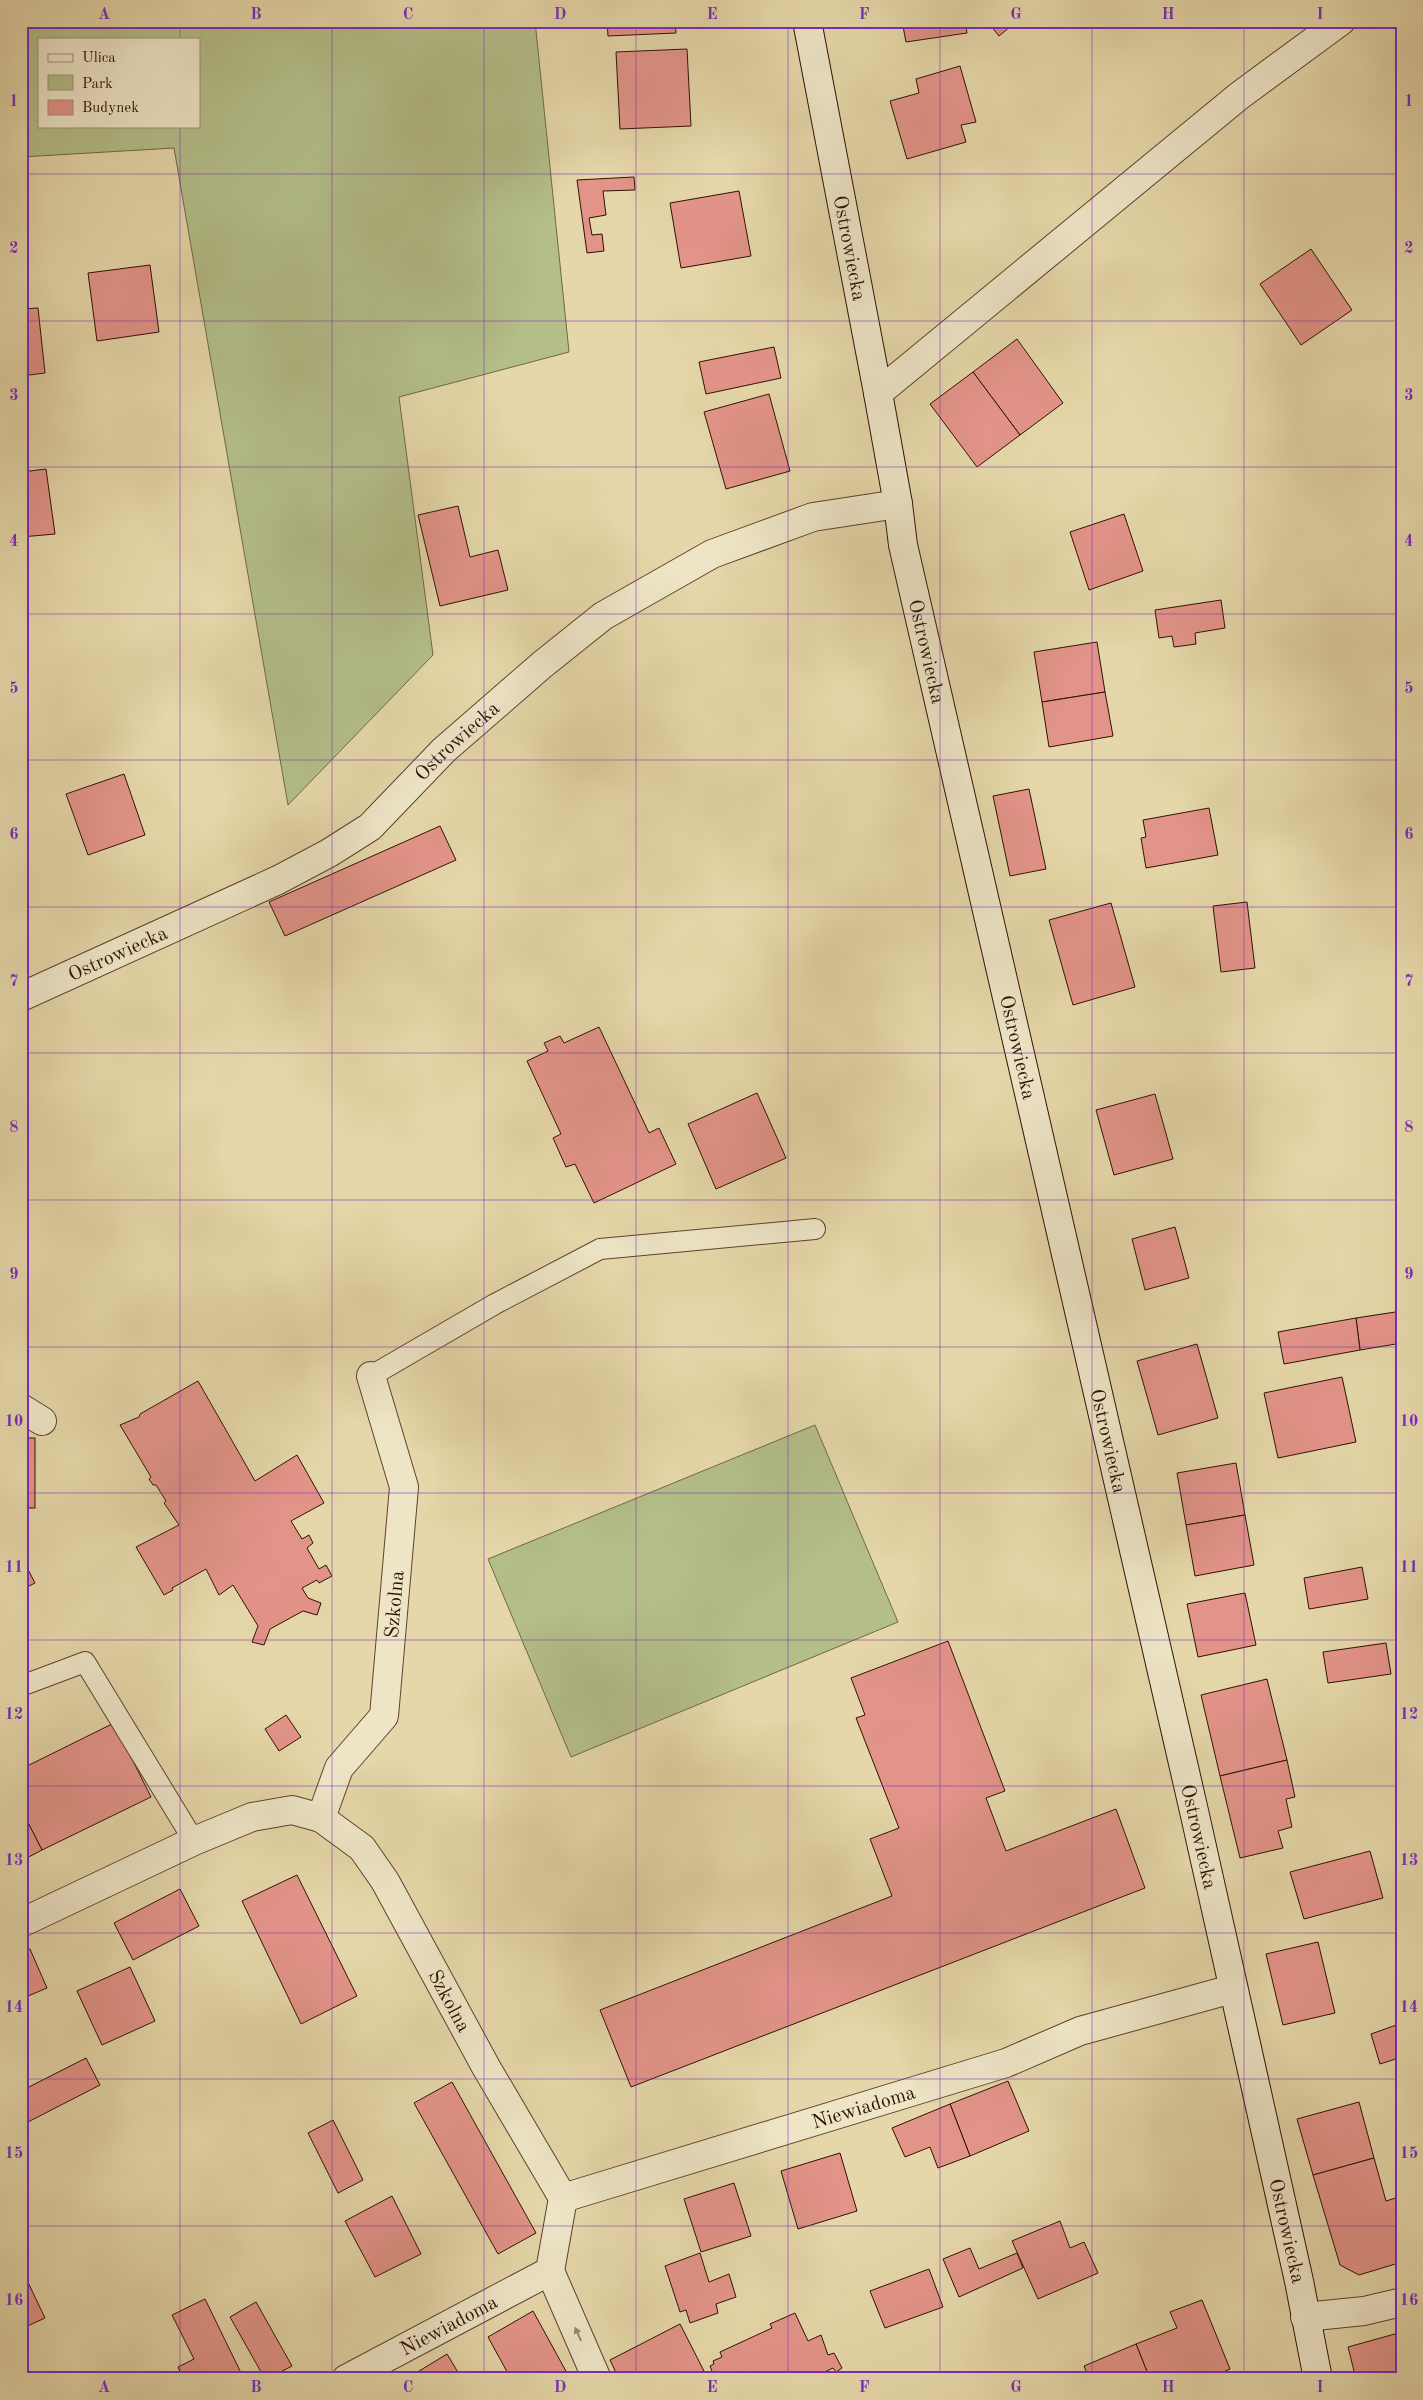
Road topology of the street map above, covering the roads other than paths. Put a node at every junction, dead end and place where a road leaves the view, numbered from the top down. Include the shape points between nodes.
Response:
1 (807, 21) edge
2 (1341, 21) edge
3 (878, 393) junction
4 (898, 504) junction
5 (21, 997) edge
6 (815, 1229) dead end
7 (370, 1376) joint
8 (21, 1686) edge
9 (321, 1818) junction
10 (194, 1841) junction
11 (21, 1923) edge
12 (1232, 1989) junction
13 (563, 2198) junction
14 (550, 2271) junction
15 (1402, 2302) edge
16 (1305, 2317) junction
17 (346, 2379) edge
18 (597, 2379) edge
19 (1318, 2379) edge

1 - 3 street, Ostrowiecka
2 - 3 street via 1239,96
3 - 4 street, Ostrowiecka
4 - 5 street, Ostrowiecka via 814,517 712,554 603,616 444,750 370,826 329,853 278,880
4 - 12 street, Ostrowiecka via 903,545
6 - 7 lane via 600,1249 495,1304
7 - 9 street, Szkolna via 404,1487 384,1716 339,1768
8 - 10 lane via 85,1662
9 - 10 street, Szkolna via 292,1810 252,1816
9 - 13 street, Szkolna via 362,1848 385,1881 486,2067
10 - 11 street, Szkolna
12 - 13 street, Niewiadoma via 1080,2031 1006,2063
12 - 16 street, Ostrowiecka
13 - 14 street
14 - 17 street, Niewiadoma
18 -> 14 street
15 - 16 street via 1364,2312
16 - 19 street, Ostrowiecka

